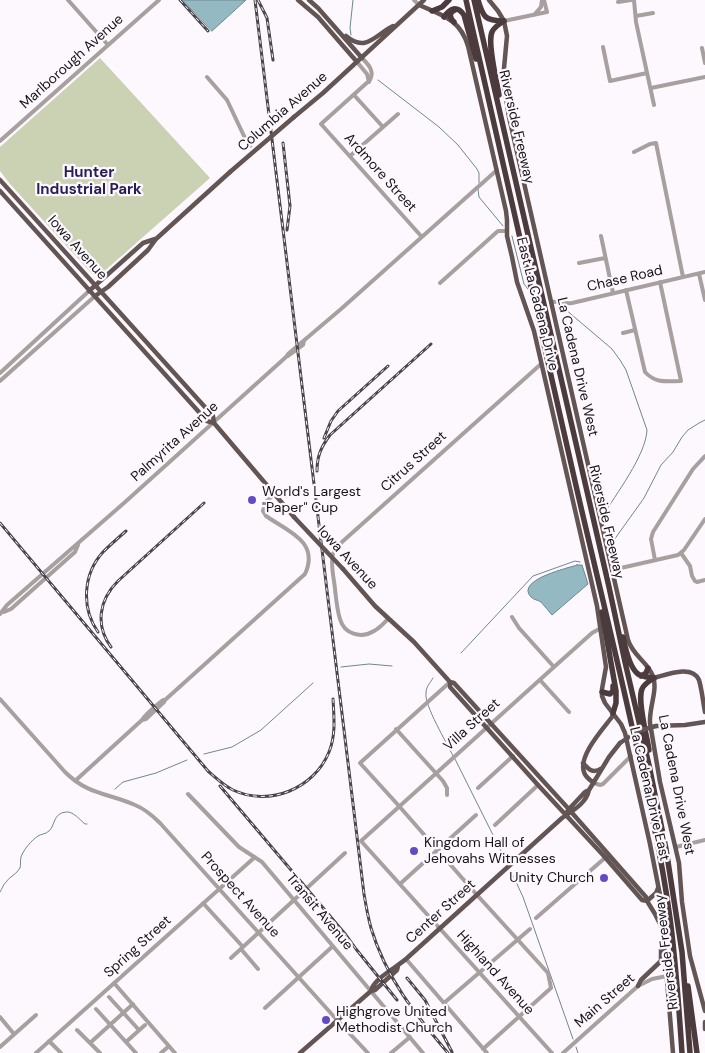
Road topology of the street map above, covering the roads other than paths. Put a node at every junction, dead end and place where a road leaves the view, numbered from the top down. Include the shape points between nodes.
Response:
1 (68, 0) edge
2 (159, 0) edge
3 (298, 0) edge
4 (309, 0) edge
5 (414, 0) edge
6 (424, 0) edge
7 (449, 0) edge
8 (466, 0) edge
9 (474, 0) edge
10 (478, 0) edge
11 (490, 0) edge
12 (543, 0) edge
13 (632, 0) edge
14 (618, 2) dead end
15 (419, 5) junction
16 (460, 10) junction
17 (432, 11) junction
18 (653, 13) dead end
19 (534, 15) junction
20 (442, 16) junction
21 (636, 16) junction
22 (504, 21) junction
23 (454, 22) junction
24 (398, 24) junction
25 (333, 26) junction
26 (108, 45) junction
27 (603, 46) dead end
28 (702, 48) dead end
29 (362, 58) junction
30 (357, 62) junction
31 (705, 62) edge
32 (482, 72) junction
33 (647, 73) junction
34 (207, 77) dead end
35 (705, 77) edge
36 (369, 82) junction
37 (651, 88) junction
38 (354, 95) junction
39 (654, 105) dead end
40 (398, 114) dead end
41 (383, 127) junction
42 (506, 140) junction
43 (0, 141) edge
44 (250, 146) dead end
45 (634, 152) dead end
46 (350, 156) junction
47 (497, 170) junction
48 (0, 180) edge
49 (0, 191) edge
50 (507, 231) junction
51 (421, 236) junction
52 (600, 236) dead end
53 (156, 239) junction
54 (606, 258) junction
55 (579, 263) dead end
56 (705, 272) edge
57 (699, 274) junction
58 (683, 277) junction
59 (660, 282) junction
60 (440, 283) dead end
61 (96, 285) junction
62 (626, 290) junction
63 (89, 291) junction
64 (102, 292) junction
65 (613, 293) junction
66 (95, 296) junction
67 (705, 300) edge
68 (551, 302) junction
69 (635, 330) junction
70 (624, 333) dead end
71 (34, 342) junction
72 (38, 347) junction
73 (22, 353) junction
74 (26, 358) junction
75 (541, 364) junction
76 (0, 373) edge
77 (0, 381) edge
78 (214, 422) junction
79 (705, 456) edge
80 (274, 494) junction
81 (705, 518) edge
82 (681, 553) junction
83 (655, 560) junction
84 (612, 570) junction
85 (705, 580) edge
86 (609, 587) junction
87 (601, 589) junction
88 (1, 614) edge
89 (512, 617) dead end
90 (388, 618) junction
91 (600, 628) junction
92 (554, 667) junction
93 (648, 668) junction
94 (641, 676) junction
95 (654, 678) junction
96 (614, 679) junction
97 (540, 680) junction
98 (450, 682) junction
99 (602, 692) junction
100 (0, 699) edge
101 (569, 712) dead end
102 (705, 712) edge
103 (613, 713) junction
104 (705, 722) edge
105 (607, 724) junction
106 (621, 724) junction
107 (489, 725) junction
108 (396, 729) junction
109 (513, 756) junction
110 (631, 756) junction
111 (583, 763) junction
112 (649, 764) junction
113 (604, 765) junction
114 (436, 773) junction
115 (74, 780) junction
116 (594, 783) junction
117 (538, 785) junction
118 (478, 788) dead end
119 (188, 794) dead end
120 (447, 795) dead end
121 (399, 806) junction
122 (570, 811) junction
123 (476, 815) dead end
124 (566, 815) junction
125 (495, 825) dead end
126 (705, 840) edge
127 (361, 841) joint
128 (676, 847) junction
129 (438, 850) junction
130 (345, 853) dead end
131 (607, 856) junction
132 (254, 857) junction
133 (400, 884) junction
134 (658, 886) junction
135 (219, 888) junction
136 (477, 895) junction
137 (294, 900) junction
138 (647, 901) junction
139 (203, 903) junction
140 (536, 918) dead end
141 (440, 929) junction
142 (530, 929) dead end
143 (662, 932) junction
144 (259, 933) junction
145 (518, 939) junction
146 (663, 939) junction
147 (333, 946) junction
148 (242, 948) junction
149 (682, 952) junction
150 (231, 958) dead end
151 (406, 959) junction
152 (258, 969) dead end
153 (480, 972) junction
154 (667, 976) junction
155 (299, 977) junction
156 (114, 983) junction
157 (638, 986) junction
158 (371, 990) junction
159 (109, 997) dead end
160 (444, 1003) junction
161 (133, 1004) junction
162 (265, 1008) dead end
163 (96, 1009) dead end
164 (705, 1011) edge
165 (123, 1013) junction
166 (36, 1015) dead end
167 (520, 1016) junction
168 (0, 1017) edge
169 (337, 1020) junction
170 (705, 1022) edge
171 (110, 1025) junction
172 (144, 1025) dead end
173 (705, 1028) edge
174 (77, 1030) dead end
175 (139, 1030) junction
176 (14, 1034) junction
177 (410, 1037) junction
178 (49, 1040) junction
179 (90, 1042) junction
180 (126, 1042) junction
181 (0, 1046) edge
182 (169, 1046) junction
183 (485, 1051) edge
184 (36, 1053) edge
185 (61, 1053) edge
186 (100, 1053) edge
187 (136, 1053) edge
188 (161, 1053) edge
189 (175, 1053) edge
190 (300, 1053) edge
191 (368, 1053) edge
192 (391, 1053) edge
193 (424, 1053) edge
194 (552, 1053) edge
195 (563, 1053) edge
196 (674, 1053) edge
197 (682, 1053) edge
198 (690, 1053) edge
199 (698, 1053) edge

1 - 26 street
2 - 26 street, Marlborough Avenue
3 - 30 main road via 318,17
4 - 25 main road
5 - 15 street
6 - 15 main road, Columbia Avenue
7 - 17 highway
7 - 20 highway
8 - 32 highway, Riverside Freeway
9 - 42 highway, Riverside Freeway
10 - 22 highway via 486,18
11 - 22 main road, La Cadena Drive West
12 - 19 street
12 - 19 street via 547,12
13 - 14 street
13 - 21 street
15 - 17 main road, East La Cadena Drive
15 - 24 main road, Columbia Avenue
16 - 20 highway via 451,9
16 - 23 highway via 451,12
16 - 32 highway
17 - 20 main road, East La Cadena Drive
18 - 21 street
19 - 22 street
20 - 23 main road, East La Cadena Drive
21 - 33 street
22 - 42 highway via 490,37 508,134
22 - 68 main road, La Cadena Drive West via 507,43 504,79 509,117
23 - 47 main road, East La Cadena Drive via 466,40
24 - 25 main road via 362,44 352,41
24 - 29 main road, Columbia Avenue
25 - 29 main road
26 - 43 street, Marlborough Avenue
27 - 33 street via 610,81
28 - 31 street
29 - 30 main road, Columbia Avenue
29 - 36 street via 372,71
30 - 36 street
30 - 53 main road, Columbia Avenue, bridge
32 - 87 highway, Riverside Freeway
33 - 37 street
34 - 44 street via 227,100
35 - 37 street
36 - 38 street
37 - 39 street
38 - 41 street
38 - 46 street, Ardmore Street via 321,124
40 - 41 street
41 - 46 street
42 - 86 highway, Riverside Freeway
45 - 58 street via 656,143
46 - 51 street, Ardmore Street
47 - 50 main road, East La Cadena Drive
47 - 51 street, Palmyrita Avenue
48 - 61 main road, Iowa Avenue
49 - 63 main road, Iowa Avenue
50 - 60 street via 498,231
50 - 75 main road, East La Cadena Drive via 517,282 534,331
51 - 78 street, Palmyrita Avenue
52 - 54 street
53 - 61 main road, Columbia Avenue via 142,243
53 - 64 main road, Columbia Avenue
54 - 55 street
54 - 65 street
56 - 57 street, Chase Road
57 - 58 street, Chase Road
57 - 67 street
58 - 59 street, Chase Road
59 - 62 street, Chase Road
59 - 69 street via 681,381 661,381 645,372
61 - 63 main road, Columbia Avenue
61 - 64 main road, Iowa Avenue
62 - 65 street, Chase Road
62 - 69 street
63 - 66 main road, Iowa Avenue
63 - 71 street, Columbia Avenue
64 - 66 main road, Columbia Avenue
64 - 78 main road, Iowa Avenue
65 - 68 street, Chase Road via 572,303
66 - 72 street, Columbia Avenue
66 - 78 main road, Iowa Avenue via 207,421
68 - 84 main road, La Cadena Drive West
69 - 70 street
71 - 72 street
71 - 73 street, Columbia Avenue
72 - 74 street, Columbia Avenue
73 - 74 street
73 - 76 street, Columbia Avenue
74 - 77 street, Columbia Avenue
75 - 90 street, Citrus Street via 334,551 338,615 343,626 355,634 366,635 376,631
75 - 91 main road, East La Cadena Drive
78 - 80 main road, Iowa Avenue
78 - 88 street, Palmyrita Avenue via 7,605
79 - 83 street via 653,532 650,539
80 - 90 main road, Iowa Avenue, bridge
80 - 115 street via 263,507 266,516 298,536 308,550 308,564 300,580
81 - 82 street
82 - 83 street
82 - 85 street via 695,581
83 - 84 street
84 - 93 main road, La Cadena Drive West via 630,645
86 - 94 highway via 631,664
86 - 112 highway, Riverside Freeway
87 - 96 highway via 600,601
87 - 197 highway, Riverside Freeway via 662,866 677,980
89 - 92 street
90 - 98 main road, Iowa Avenue
91 - 92 street, Villa Street
91 - 99 main road via 606,667
92 - 97 street, Villa Street
93 - 94 highway
93 - 95 main road, La Cadena Drive West
94 - 95 highway
95 - 102 main road via 683,671 693,673 698,679
95 - 112 highway via 643,687 640,700
95 - 128 main road, La Cadena Drive West via 650,720 660,782
96 - 99 highway via 612,693
96 - 103 highway via 616,703
97 - 101 street
97 - 107 street, Villa Street
98 - 107 main road, Iowa Avenue
98 - 108 street
99 - 103 main road, La Cadena Drive East
100 - 115 street, Prospect Avenue
103 - 105 main road
103 - 106 main road, La Cadena Drive East
104 - 113 main road, Center Street, bridge via 656,726 638,731 620,743
105 - 106 main road
105 - 111 main road via 588,750
106 - 110 main road, La Cadena Drive East
107 - 109 main road, Iowa Avenue
107 - 114 street, Villa Street
107 - 122 main road, Iowa Avenue
108 - 114 street
108 - 121 street via 360,763
109 - 117 main road, Iowa Avenue
109 - 118 street
110 - 116 street, Center Street via 603,784
110 - 134 main road, La Cadena Drive East
111 - 113 main road via 592,771
111 - 116 main road via 585,775
112 - 149 highway, Riverside Freeway
113 - 116 main road, Center Street
114 - 120 street via 446,784
114 - 121 street, Villa Street
115 - 135 street, Prospect Avenue via 87,789 134,804 151,814
116 - 122 main road, Center Street
117 - 124 main road, Iowa Avenue
117 - 125 street
119 - 132 street, Transit Avenue via 239,847
121 - 127 street, Villa Street
121 - 129 street
122 - 124 main road, Center Street
122 - 131 main road, Iowa Avenue
123 - 129 street
124 - 131 main road, Iowa Avenue
124 - 136 main road, Center Street
126 - 128 street
127 - 133 street, Highland Avenue
128 - 164 main road, La Cadena Drive West via 692,967
129 - 133 street
129 - 136 street
130 - 137 street
131 - 138 main road, Iowa Avenue
131 - 140 street
132 - 135 street, Spring Street
132 - 137 street, Transit Avenue
133 - 141 street, Highland Avenue
134 - 138 main road via 656,893
134 - 143 main road, La Cadena Drive East
135 - 139 street, Spring Street
135 - 144 street, Prospect Avenue
136 - 141 main road, Center Street
136 - 145 street
137 - 144 street
137 - 147 street, Transit Avenue
138 - 143 main road, Iowa Avenue
139 - 148 street
139 - 156 street, Spring Street
141 - 151 main road, Center Street
141 - 153 street, Highland Avenue
142 - 145 street
143 - 146 main road
144 - 148 street
144 - 155 street, Prospect Avenue
145 - 153 street
145 - 167 street via 548,972 551,988
146 - 154 main road
146 - 157 main road via 661,961
147 - 155 street
147 - 158 street, Transit Avenue
148 - 150 street
148 - 152 street
149 - 198 highway, Riverside Freeway
149 - 199 highway
151 - 158 main road, Center Street via 375,990
151 - 160 street
153 - 160 street
153 - 167 street, Highland Avenue
154 - 157 street, Main Street
154 - 196 main road
155 - 162 street
155 - 169 street, Prospect Avenue
156 - 161 street
156 - 178 street, Spring Street
157 - 195 street, Main Street
158 - 169 main road, Center Street
158 - 177 street, Transit Avenue
159 - 165 street
160 - 183 street
161 - 165 street
161 - 182 street
163 - 171 street
165 - 171 street
165 - 175 street
166 - 176 street
167 - 183 street
167 - 194 street, Highland Avenue
168 - 176 street
169 - 190 main road, Center Street
169 - 191 street, Prospect Avenue
170 - 173 main road
171 - 179 street
171 - 180 street
172 - 175 street
174 - 179 street
175 - 180 street
176 - 181 street
177 - 192 street
177 - 193 street, Transit Avenue
178 - 184 street, Spring Street
178 - 185 street
179 - 186 street
180 - 187 street
182 - 188 street
182 - 189 street

